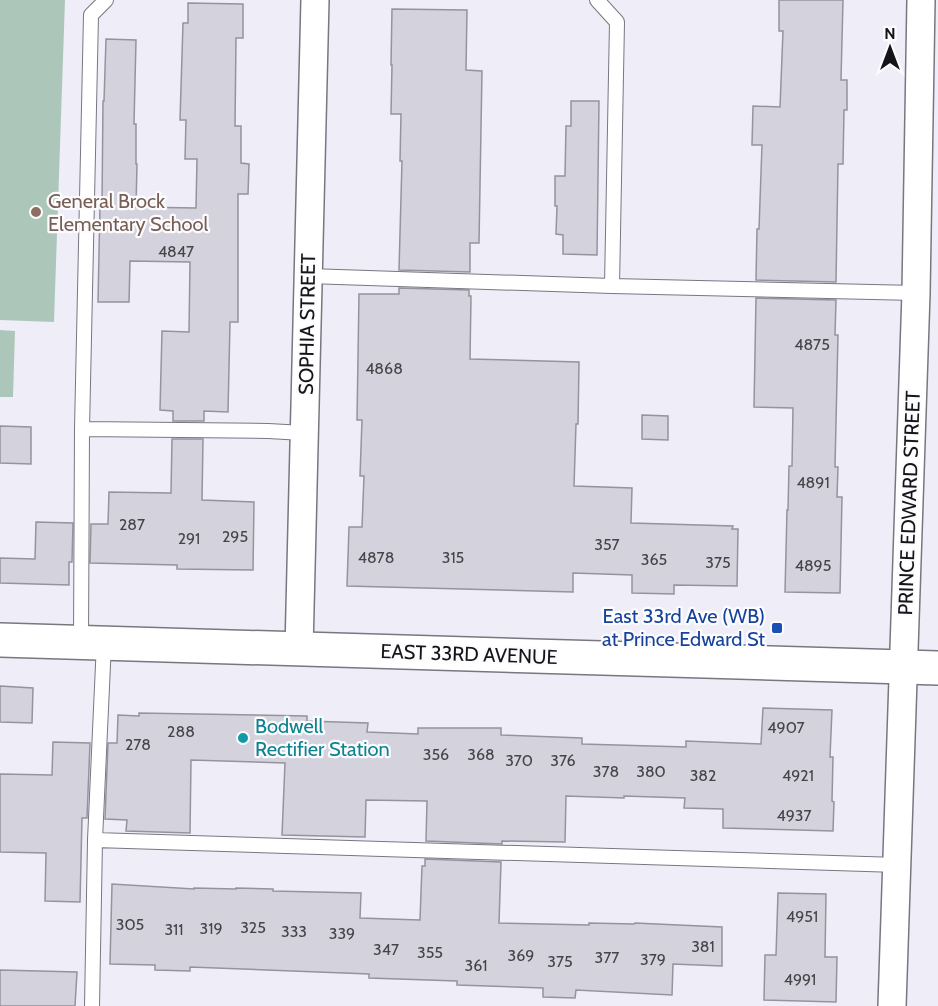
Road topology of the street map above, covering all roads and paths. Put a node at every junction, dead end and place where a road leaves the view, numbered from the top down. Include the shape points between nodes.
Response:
1 (106, 0) edge
2 (315, 0) edge
3 (597, 0) edge
4 (921, 0) edge
5 (308, 276) junction
6 (612, 286) junction
7 (916, 293) junction
8 (82, 429) junction
9 (304, 433) junction
10 (0, 640) edge
11 (93, 643) junction
12 (299, 649) junction
13 (903, 667) junction
14 (938, 668) edge
15 (95, 840) junction
16 (898, 865) junction
17 (92, 1006) edge
18 (892, 1006) edge

1 - 8 lane via 91,15
2 - 5 street, SOPHIA STREET
3 - 6 lane via 617,22
4 - 7 street, PRINCE EDWARD STREET
5 - 6 lane
5 - 9 street, SOPHIA STREET
6 - 7 lane
7 - 13 street, PRINCE EDWARD STREET
8 - 9 lane
8 - 11 lane
9 - 12 street, SOPHIA STREET
10 - 11 street, EAST 33RD AVENUE
11 - 12 street, EAST 33RD AVENUE
11 - 15 lane
12 - 13 street, EAST 33RD AVENUE
13 - 14 street, EAST 33RD AVENUE
13 - 16 street, PRINCE EDWARD STREET
15 - 16 lane
15 - 17 lane
16 - 18 street, PRINCE EDWARD STREET

